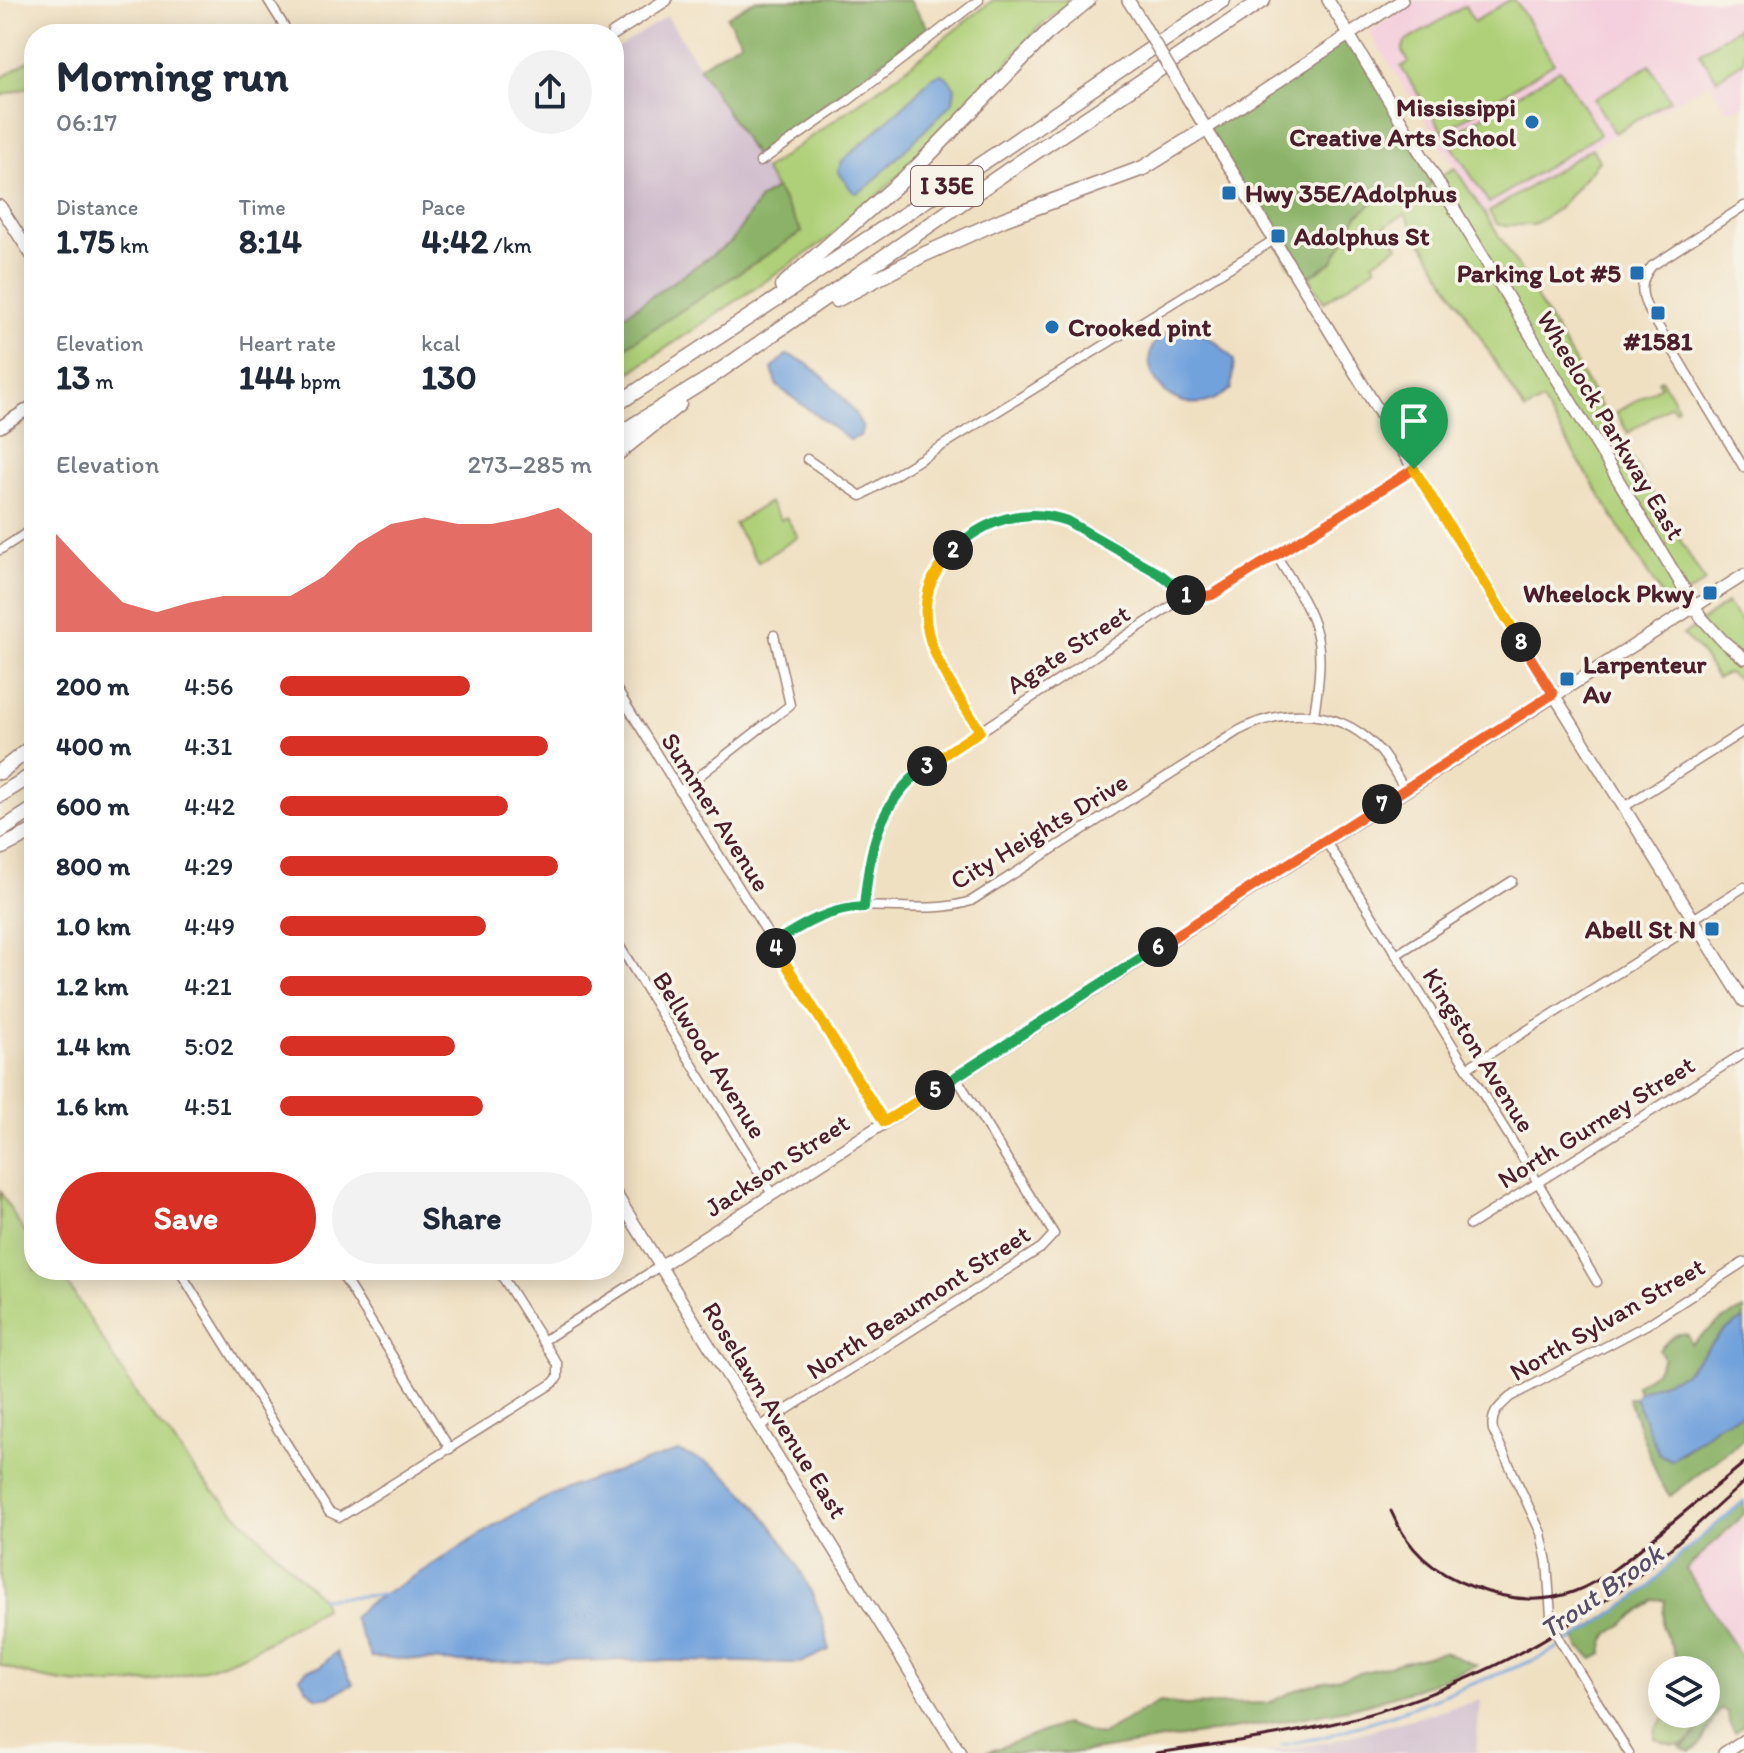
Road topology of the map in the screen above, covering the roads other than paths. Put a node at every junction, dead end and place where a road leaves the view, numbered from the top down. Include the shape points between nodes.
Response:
1 (268, 0) edge
2 (666, 0) edge
3 (979, 0) edge
4 (1088, 0) edge
5 (1128, 0) edge
6 (1223, 0) edge
7 (1263, 0) edge
8 (1328, 0) edge
9 (1402, 0) edge
10 (649, 4) edge
11 (283, 24) edge
12 (624, 25) edge
13 (1349, 35) junction
14 (1206, 129) junction
15 (760, 162) dead end
16 (0, 206) edge
17 (1744, 206) edge
18 (1274, 240) junction
19 (24, 243) edge
20 (738, 324) junction
21 (782, 328) junction
22 (711, 377) junction
23 (624, 399) edge
24 (24, 411) edge
25 (0, 427) edge
26 (624, 431) edge
27 (624, 449) edge
28 (807, 459) dead end
29 (1744, 468) edge
30 (1414, 469) junction
31 (24, 534) edge
32 (0, 550) edge
33 (1276, 555) junction
34 (1744, 575) edge
35 (1196, 598) junction
36 (1694, 606) junction
37 (774, 635) dead end
38 (1744, 658) edge
39 (1553, 694) junction
40 (624, 701) edge
41 (1314, 715) junction
42 (980, 731) junction
43 (1744, 731) edge
44 (24, 753) edge
45 (0, 772) edge
46 (24, 780) edge
47 (1405, 789) junction
48 (680, 791) junction
49 (0, 795) edge
50 (1624, 807) junction
51 (24, 815) edge
52 (0, 831) edge
53 (24, 836) edge
54 (1325, 840) junction
55 (0, 848) edge
56 (1512, 881) dead end
57 (1744, 887) edge
58 (864, 907) junction
59 (1695, 922) junction
60 (774, 943) junction
61 (624, 953) edge
62 (1396, 955) junction
63 (1744, 1001) edge
64 (1744, 1053) edge
65 (1467, 1068) junction
66 (956, 1077) junction
67 (884, 1122) junction
68 (1537, 1181) junction
69 (772, 1194) junction
70 (624, 1207) edge
71 (1470, 1225) dead end
72 (1744, 1262) edge
73 (660, 1266) junction
74 (185, 1280) edge
75 (345, 1280) edge
76 (504, 1280) edge
77 (1597, 1282) dead end
78 (543, 1341) junction
79 (761, 1426) junction
80 (450, 1449) junction
81 (1744, 1740) edge
82 (959, 1752) edge
83 (1629, 1753) edge
84 (1724, 1753) edge

1 - 11 street
2 - 10 street
3 - 15 street
4 - 20 highway via 1046,34 883,198
5 - 14 street, bridge
6 - 20 highway, I 35E
7 - 21 highway, I 35E
8 - 13 street, Wheelock Parkway East
9 - 13 street
10 - 12 street
13 - 14 street
13 - 36 street, Wheelock Parkway East
14 - 18 street
14 - 21 highway via 1143,168 925,254
16 - 19 street
17 - 29 street via 1655,264 1643,283 1648,309
18 - 28 street via 861,496
18 - 30 street
20 - 23 highway, I 35E
21 - 22 highway, I 35E
22 - 26 highway, I 35E
22 - 27 highway
24 - 25 street
30 - 33 street, Agate Street
30 - 39 street
31 - 32 street
33 - 35 street, Agate Street via 1212,595
33 - 41 street via 1317,631 1321,663
34 - 36 street, Jackson Street
35 - 42 street, Agate Street via 1177,602
35 - 42 street via 1055,516 1018,515 985,527 957,546 938,568 925,617 935,658
36 - 38 street, Wheelock Parkway East via 1706,625
36 - 39 street, Jackson Street
37 - 48 street via 790,705
39 - 47 street, Jackson Street
39 - 50 street
40 - 48 street, Summer Avenue
41 - 47 street via 1345,725 1371,742
41 - 58 street, City Heights Drive via 1268,717 1238,731 971,901 939,909
42 - 58 street, Agate Street via 919,772 895,798 874,841
43 - 50 street
44 - 45 highway
46 - 49 highway
47 - 54 street, Jackson Street
48 - 60 street, Summer Avenue
50 - 59 street
51 - 52 highway
53 - 55 highway
54 - 62 street, Kingston Avenue
54 - 66 street, Jackson Street
56 - 62 street
57 - 59 street
58 - 60 street, City Heights Drive via 818,916
59 - 63 street
59 - 65 street
60 - 67 street, Summer Avenue
61 - 69 street, Bellwood Avenue
62 - 65 street, Kingston Avenue
64 - 68 street, North Gurney Street
65 - 68 street, Kingston Avenue
66 - 67 street, Jackson Street
66 - 79 street, North Beaumont Street via 1054,1234 1041,1248
67 - 69 street, Jackson Street
68 - 71 street, North Gurney Street
68 - 77 street, Kingston Avenue
69 - 73 street, Jackson Street
70 - 73 street, Roselawn Avenue East
72 - 83 street, North Sylvan Street via 1648,1324 1510,1397 1492,1421 1541,1533 1555,1627
73 - 78 street, Jackson Street
73 - 79 street, Roselawn Avenue East
74 - 80 street via 334,1516 344,1516
75 - 80 street
76 - 78 street
78 - 80 street via 559,1368 556,1380
79 - 82 street, Roselawn Avenue East
81 - 84 street

